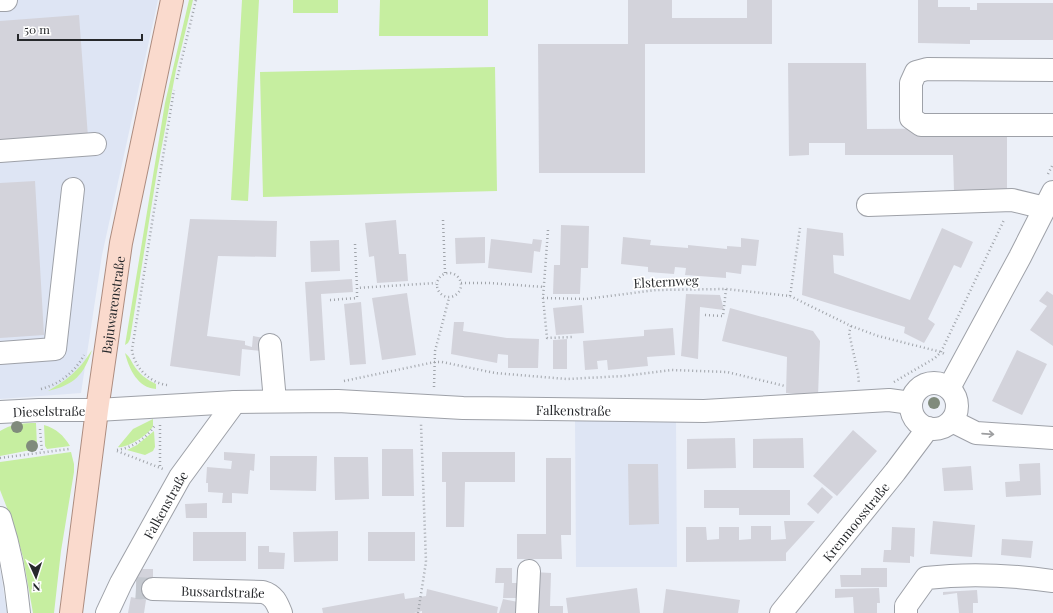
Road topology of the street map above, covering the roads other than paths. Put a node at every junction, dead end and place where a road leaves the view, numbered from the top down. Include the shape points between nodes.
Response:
1 (0, 0) edge
2 (6, 0) edge
3 (172, 0) edge
4 (1053, 70) edge
5 (1053, 125) edge
6 (96, 144) dead end
7 (0, 151) edge
8 (73, 189) dead end
9 (1049, 197) edge
10 (868, 205) dead end
11 (270, 344) dead end
12 (0, 353) edge
13 (949, 388) junction
14 (275, 401) junction
15 (235, 402) junction
16 (911, 403) junction
17 (97, 410) junction
18 (0, 412) edge
19 (952, 421) junction
20 (928, 428) junction
21 (1053, 438) edge
22 (1, 524) edge
23 (6, 567) edge
24 (529, 571) dead end
25 (1053, 581) edge
26 (137, 587) junction
27 (15, 611) edge
28 (71, 613) edge
29 (107, 613) edge
30 (281, 613) edge
31 (527, 613) edge
32 (781, 613) edge
33 (906, 613) edge

1 - 2 street
3 - 17 main road, Bajuwarenstraße via 121,243
4 - 5 street via 927,69 916,72 911,83 910,97 911,118 921,125
6 - 7 street
8 - 12 street via 55,349
9 - 10 street
9 - 13 street via 1020,257
11 - 14 street
13 - 16 street via 938,383 926,384 915,392
13 - 19 street via 957,402
14 - 15 street, Falkenstraße
14 - 16 street, Falkenstraße via 338,400 470,408 704,411 889,400
15 - 17 street, Falkenstraße
15 - 26 street, Falkenstraße via 180,477
16 - 20 street via 913,415 919,423
17 - 18 street, Dieselstraße
17 - 28 main road, Bajuwarenstraße
19 - 20 street via 945,426
19 -> 21 street via 976,433
20 - 32 street, Krenmoosstraße
22 - 23 street
23 - 27 street via 17,589
24 - 31 street
25 - 33 street via 954,575 926,578 906,606
26 - 29 street, Falkenstraße
26 - 30 street, Bussardstraße via 263,592 275,598

